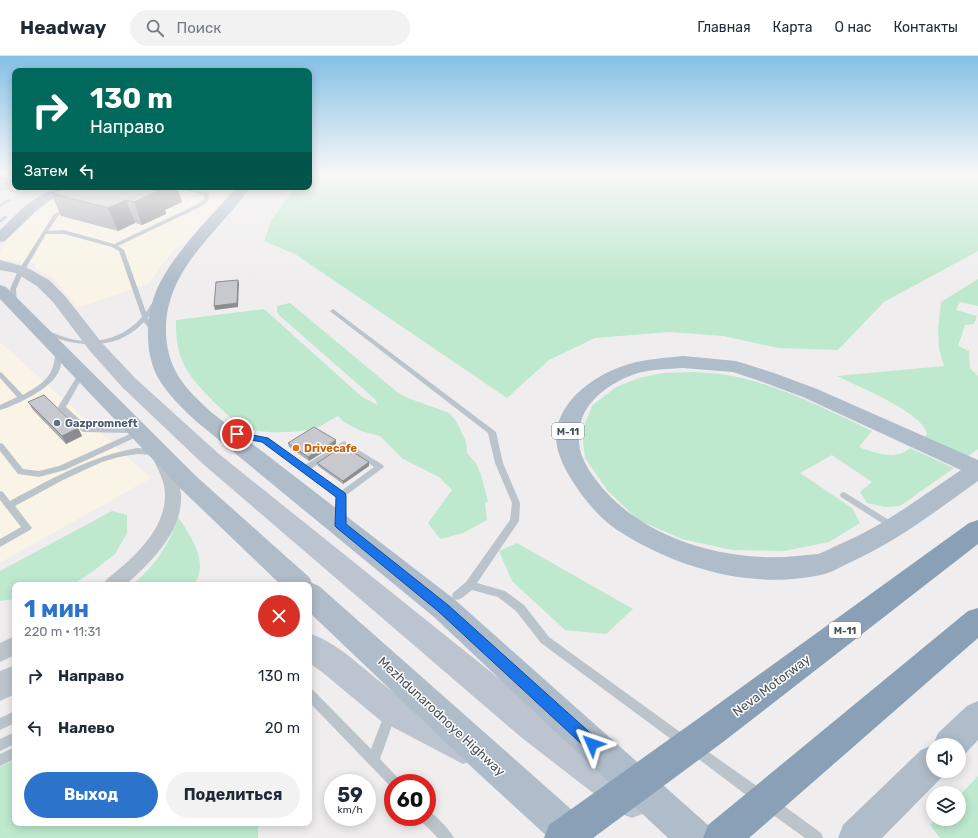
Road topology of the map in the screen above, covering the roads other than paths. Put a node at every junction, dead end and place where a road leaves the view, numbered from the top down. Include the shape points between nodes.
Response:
1 (29, 209) edge
2 (68, 209) edge
3 (191, 209) edge
4 (224, 209) edge
5 (6, 217) dead end
6 (0, 222) edge
7 (45, 233) junction
8 (0, 238) edge
9 (114, 246) junction
10 (0, 265) edge
11 (0, 275) edge
12 (168, 282) junction
13 (0, 290) edge
14 (56, 296) junction
15 (14, 304) junction
16 (333, 311) dead end
17 (145, 318) junction
18 (38, 328) junction
19 (158, 338) junction
20 (58, 351) junction
21 (82, 373) junction
22 (0, 374) edge
23 (22, 398) junction
24 (0, 408) edge
25 (139, 431) junction
26 (223, 432) junction
27 (0, 446) edge
28 (158, 452) junction
29 (305, 469) junction
30 (978, 469) edge
31 (0, 494) edge
32 (844, 495) dead end
33 (341, 496) junction
34 (9, 506) junction
35 (340, 526) junction
36 (895, 527) junction
37 (978, 530) edge
38 (0, 543) edge
39 (116, 582) edge
40 (297, 582) edge
41 (470, 585) junction
42 (458, 596) dead end
43 (312, 597) edge
44 (978, 620) edge
45 (12, 639) edge
46 (0, 645) edge
47 (12, 647) edge
48 (312, 648) edge
49 (0, 653) edge
50 (12, 680) edge
51 (0, 686) edge
52 (312, 697) edge
53 (392, 710) junction
54 (978, 717) edge
55 (12, 718) edge
56 (0, 724) edge
57 (957, 738) edge
58 (12, 739) edge
59 (0, 745) edge
60 (12, 754) edge
61 (0, 760) edge
62 (373, 761) junction
63 (490, 762) junction
64 (926, 769) edge
65 (386, 774) edge
66 (436, 826) edge
67 (857, 836) edge
68 (448, 838) edge
69 (562, 838) edge
70 (576, 838) edge
71 (682, 838) edge
72 (695, 838) edge
73 (722, 838) edge
74 (816, 838) edge

1 - 8 main road
2 - 7 lane via 56,215
3 - 9 lane
4 - 12 main road
5 - 6 lane
7 - 9 lane via 64,232
7 - 15 lane via 13,289
9 - 17 lane via 121,250 132,282 138,284 138,299
10 - 14 street via 31,274
11 - 14 street via 25,280
12 - 17 lane
12 - 19 main road via 159,316
13 - 15 main road
14 - 71 street via 96,347 129,383 210,459 534,727
15 - 18 main road
16 - 41 lane via 492,432 499,463 516,503 515,515 510,528
17 - 18 lane via 124,335 105,342 70,342
17 - 19 lane
18 - 20 main road
19 - 26 main road via 162,362 175,387 204,417
20 - 21 main road
20 - 23 lane via 57,368 51,378
21 - 25 main road
21 - 25 lane via 62,407 86,430
22 - 23 lane
23 - 24 lane
25 - 27 lane via 62,468 38,474 21,472
25 - 28 main road
26 - 29 lane via 265,440
26 - 35 main road
28 - 34 lane via 143,450 110,456
28 - 39 street via 170,479 173,496 170,513 151,549
28 - 40 main road
29 - 33 lane
29 - 33 lane via 344,444 380,467
30 - 36 main road, М-11
30 - 36 main road, М-11 via 810,394 736,367 683,362 634,368 590,391 573,412 566,435 570,455 578,472 598,500 624,522 689,555 773,569 821,564 866,545
31 - 34 lane
32 - 36 lane
33 - 35 lane
34 - 38 lane via 27,528
35 - 72 main road via 444,608
37 - 69 highway, Neva Motorway / М-11
41 - 42 lane
41 - 74 lane via 501,594 520,608 545,640
43 - 63 main road, Mezhdunarodnoye Highway
44 - 73 highway
45 - 46 lane
47 - 49 street
48 - 53 street
50 - 51 street
52 - 62 lane
53 - 62 lane
53 - 63 street
54 - 57 main road
55 - 56 lane
58 - 59 lane
60 - 61 lane
62 - 65 lane
63 - 70 main road, Mezhdunarodnoye Highway
64 - 67 main road
66 - 68 lane

